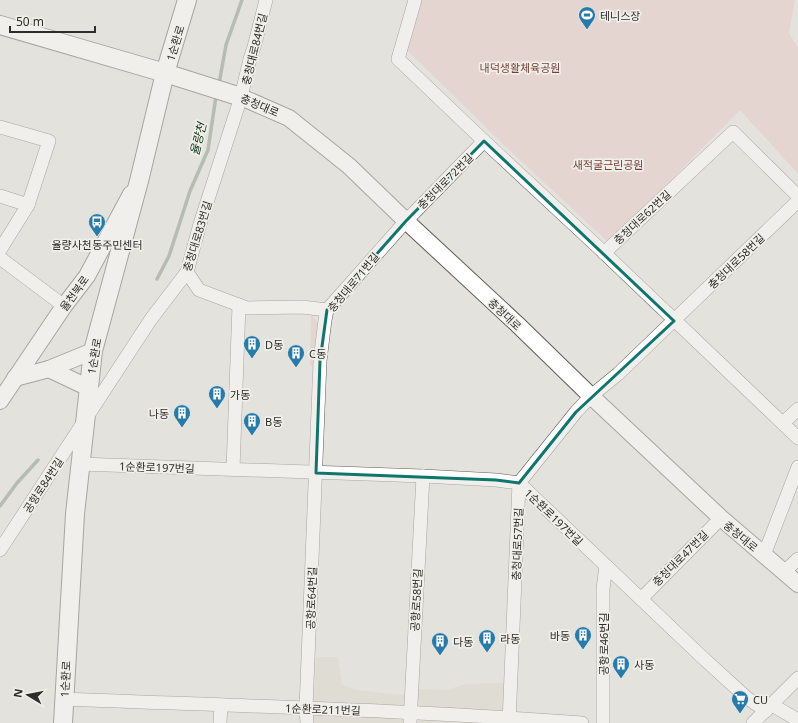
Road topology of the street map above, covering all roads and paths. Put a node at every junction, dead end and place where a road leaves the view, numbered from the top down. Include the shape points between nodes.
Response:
1 (187, 0) edge
2 (266, 0) edge
3 (415, 0) edge
4 (0, 25) edge
5 (166, 73) junction
6 (237, 96) junction
7 (0, 127) edge
8 (484, 141) junction
9 (139, 181) junction
10 (0, 196) edge
11 (798, 196) edge
12 (798, 201) edge
13 (28, 204) junction
14 (406, 221) junction
15 (0, 250) edge
16 (604, 253) junction
17 (0, 258) edge
18 (187, 272) junction
19 (239, 305) junction
20 (64, 306) junction
21 (327, 310) junction
22 (674, 321) junction
23 (93, 351) junction
24 (49, 369) junction
25 (15, 378) junction
26 (89, 388) junction
27 (591, 396) junction
28 (0, 401) edge
29 (798, 409) edge
30 (85, 420) junction
31 (783, 423) junction
32 (798, 438) edge
33 (80, 464) junction
34 (798, 467) edge
35 (233, 469) junction
36 (316, 473) junction
37 (423, 476) junction
38 (519, 483) junction
39 (721, 518) junction
40 (0, 550) edge
41 (764, 555) junction
42 (798, 559) edge
43 (606, 566) junction
44 (784, 572) junction
45 (798, 584) edge
46 (641, 599) junction
47 (798, 678) edge
48 (64, 699) junction
49 (221, 705) junction
50 (306, 708) junction
51 (769, 708) junction
52 (410, 718) edge
53 (509, 720) edge
54 (798, 720) edge
55 (63, 723) edge
56 (220, 723) edge
57 (307, 723) edge
58 (582, 723) edge
59 (603, 723) edge
60 (753, 723) edge

1 - 5 main road, 1순환로
2 - 6 street, 충청대로84번길 via 254,47
3 - 8 street, 충청대로62번길 via 398,59
4 - 5 main road
5 - 6 main road
5 - 9 main road, 1순환로
6 - 14 street, 충청대로 via 289,118 349,166
6 - 18 street, 충청대로83번길
7 - 13 street via 49,142
8 - 14 street, 충청대로72번길
8 - 16 street, 충청대로62번길
9 - 20 street, 율천북로 via 87,276
9 - 23 main road, 1순환로
10 - 13 street
11 - 16 street, 충청대로62번길 via 733,132
12 - 22 street, 충청대로58번길
13 - 15 street
14 - 21 street, 충청대로71번길
14 - 27 street, 충청대로
16 - 22 street
17 - 20 street
18 - 19 street via 199,290
18 - 30 street, 충청대로83번길 via 151,319
19 - 21 street via 247,308 302,307
19 - 35 street
20 - 25 street, 율천북로
21 - 36 street, 충청대로71번길 via 320,361
22 - 27 street, 충청대로58번길
22 - 31 street
23 - 24 street
23 - 26 main road, 1순환로
24 - 25 street
24 - 26 street
25 - 28 street, 율천북로
26 - 30 main road, 1순환로
27 - 38 street
27 - 39 street, 충청대로
29 - 31 street
30 - 33 main road, 1순환로
30 - 40 street, 공항로84번길
31 - 32 street
33 - 35 street, 1순환로197번길
33 - 48 main road, 1순환로
34 - 41 street, 충청대로
35 - 36 street, 1순환로197번길
36 - 37 street, 1순환로197번길
36 - 50 street, 공항로64번길
37 - 38 street, 1순환로197번길
37 - 52 street, 공항로58번길
38 - 43 street, 1순환로197번길
38 - 53 street, 충청대로57번길
39 - 41 street, 충청대로
39 - 46 street, 충청대로47번길
41 - 44 street, 충청대로
42 - 44 street
43 - 46 street, 1순환로197번길
43 - 59 street, 공항로46번길
44 - 45 street, 충청대로
46 - 51 street, 1순환로197번길 via 741,693
47 - 51 street
48 - 49 street, 1순환로211번길
48 - 55 main road, 1순환로
49 - 50 street, 1순환로211번길
49 - 56 street
50 - 52 street, 1순환로211번길
50 - 57 street, 공항로64번길
51 - 54 street, 1순환로197번길
51 - 60 street
52 - 53 street, 1순환로211번길
53 - 58 street, 1순환로211번길

